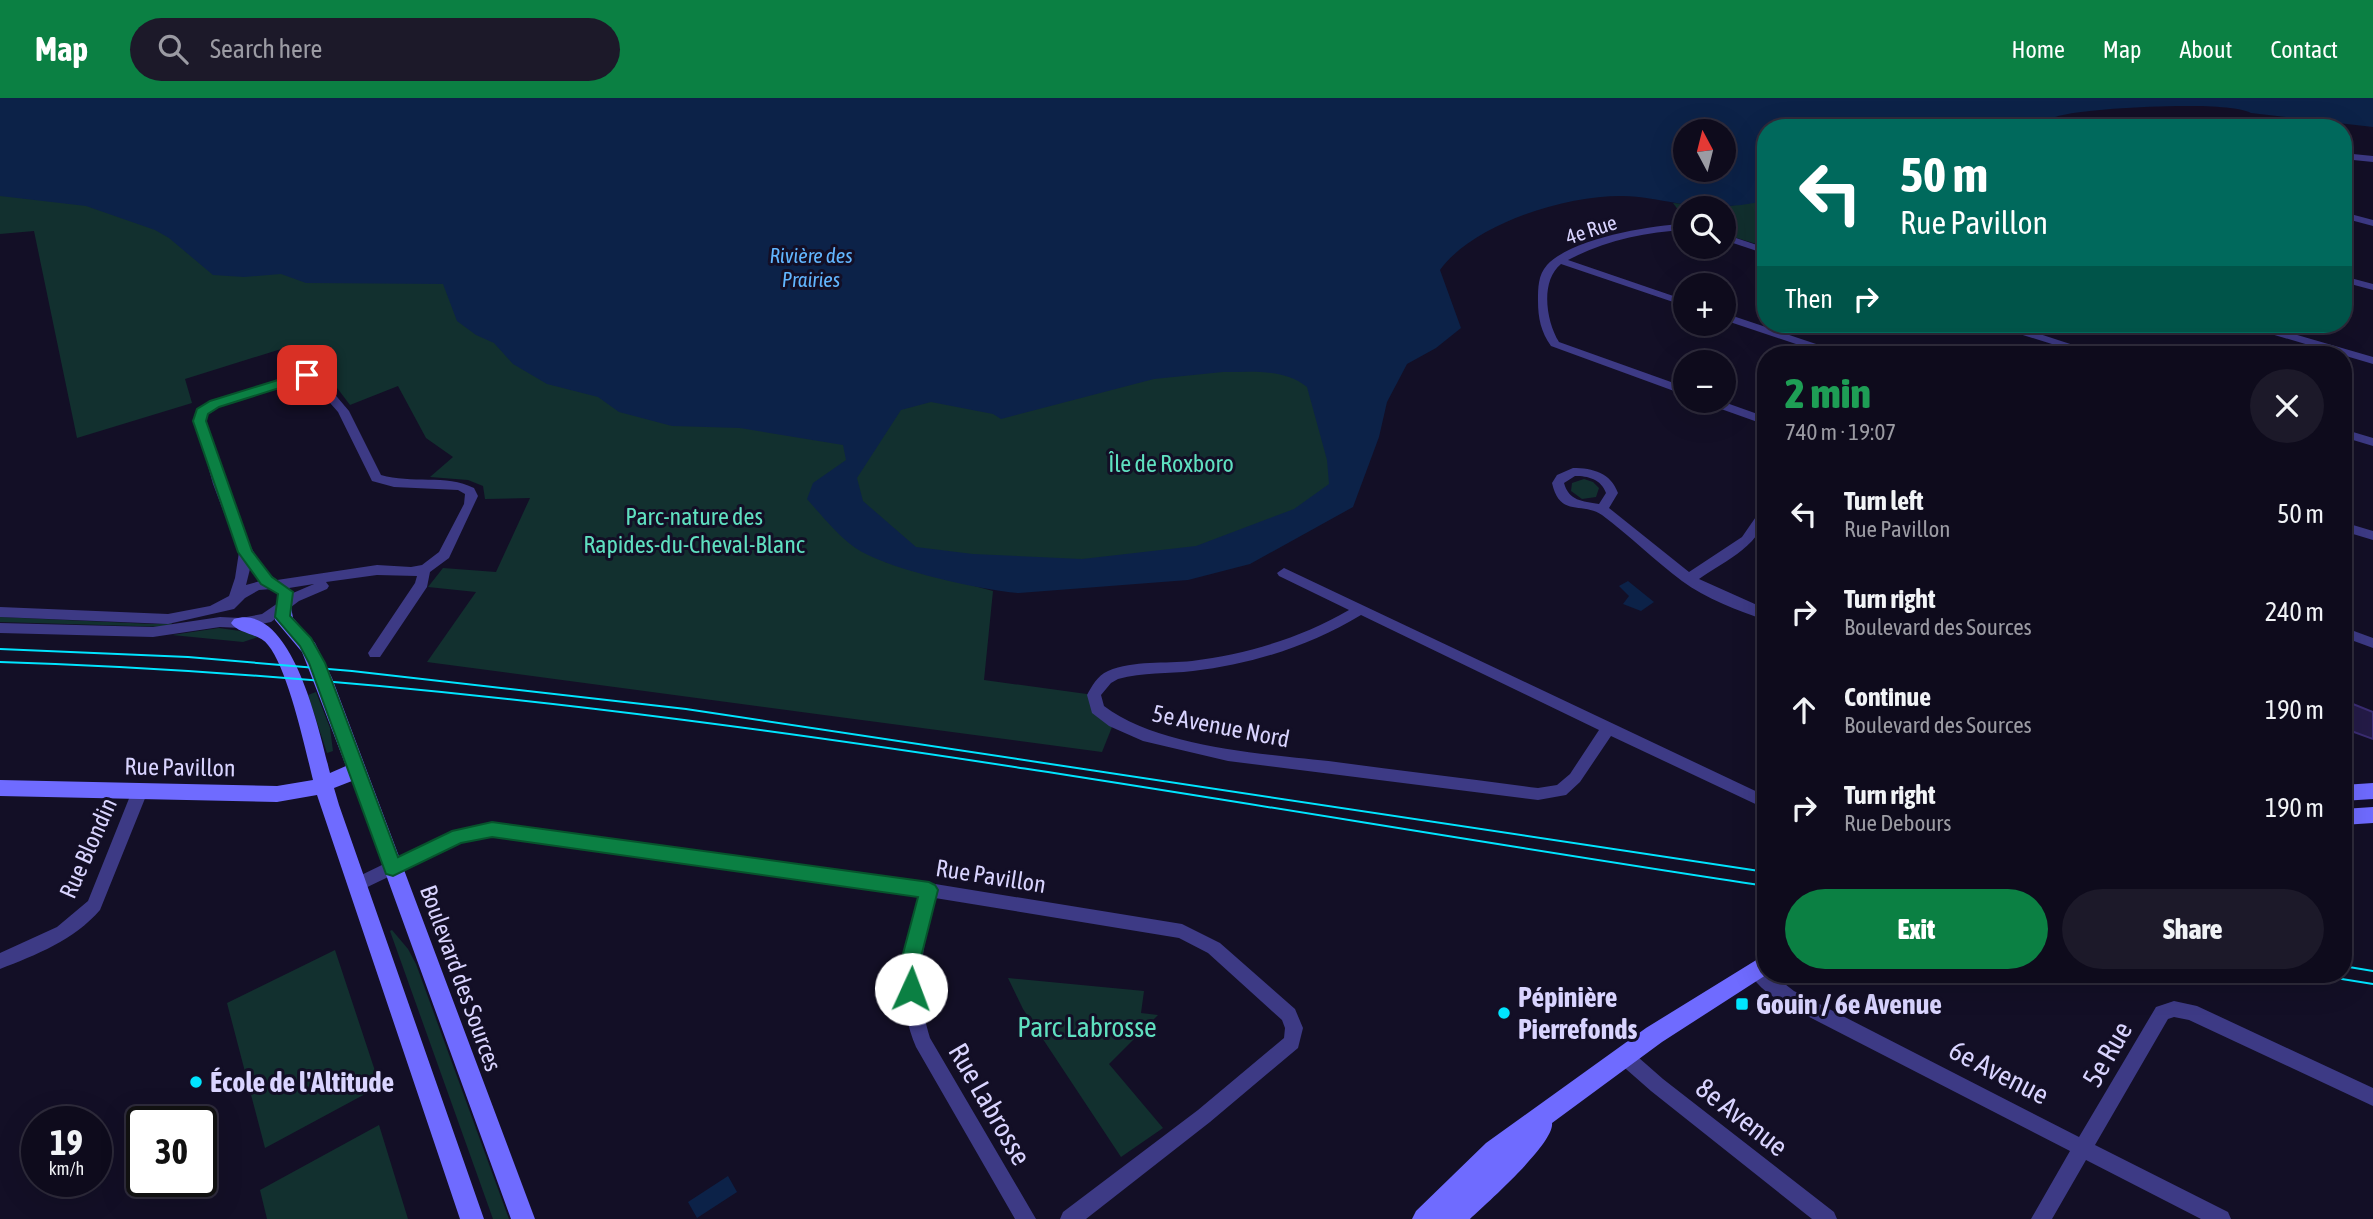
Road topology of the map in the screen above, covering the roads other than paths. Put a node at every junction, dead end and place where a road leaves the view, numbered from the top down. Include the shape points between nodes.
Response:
1 (2352, 157) edge
2 (2373, 159) edge
3 (2352, 217) edge
4 (2373, 223) edge
5 (1673, 229) edge
6 (1736, 241) edge
7 (1757, 248) edge
8 (1559, 260) junction
9 (2352, 281) edge
10 (2373, 287) edge
11 (1673, 299) edge
12 (1736, 320) edge
13 (1757, 327) edge
14 (1774, 333) edge
15 (2027, 333) edge
16 (2278, 333) edge
17 (1812, 346) edge
18 (2069, 346) edge
19 (2322, 346) edge
20 (2352, 355) edge
21 (2373, 361) edge
22 (1673, 387) edge
23 (1736, 410) edge
24 (1757, 418) edge
25 (2352, 436) edge
26 (2373, 442) edge
27 (1602, 509) dead end
28 (1757, 525) edge
29 (2352, 529) edge
30 (2373, 536) edge
31 (245, 552) junction
32 (424, 570) junction
33 (1284, 573) dead end
34 (357, 574) junction
35 (1689, 579) junction
36 (275, 585) junction
37 (235, 599) junction
38 (284, 605) junction
39 (1359, 610) junction
40 (1757, 611) edge
41 (0, 612) edge
42 (240, 622) junction
43 (0, 628) edge
44 (2352, 635) edge
45 (2373, 643) edge
46 (375, 653) dead end
47 (1608, 728) junction
48 (355, 771) junction
49 (324, 785) junction
50 (0, 788) edge
51 (140, 791) junction
52 (2373, 791) edge
53 (2352, 792) edge
54 (1757, 799) edge
55 (2373, 815) edge
56 (2352, 816) edge
57 (393, 868) junction
58 (357, 885) junction
59 (929, 890) junction
60 (1, 958) edge
61 (1757, 969) edge
62 (1771, 983) edge
63 (1624, 1056) junction
64 (2373, 1097) edge
65 (1557, 1107) junction
66 (2085, 1148) junction
67 (472, 1219) edge
68 (523, 1219) edge
69 (1026, 1219) edge
70 (1070, 1219) edge
71 (1424, 1219) edge
72 (1452, 1219) edge
73 (1827, 1219) edge
74 (2041, 1219) edge
75 (2221, 1219) edge

1 - 2 street
3 - 4 street
5 - 8 street, 4e Rue via 1586,246
6 - 7 street
8 - 11 street
8 - 22 street, 4e Rue via 1543,284 1546,332 1555,344
9 - 10 street
12 - 13 street
14 - 17 street
15 - 18 street
16 - 19 street
20 - 21 street
23 - 24 street
25 - 26 street
27 - 35 street
28 - 35 street via 1747,540
29 - 30 street
31 - 32 street via 200,421 202,412 311,375 321,378 343,411 376,478 389,483 460,486 472,494 444,555
31 - 36 street
31 - 37 street
32 - 34 street
32 - 46 street via 422,584
33 - 39 street
34 - 36 street
34 - 38 street via 308,591
35 - 40 street
36 - 37 street via 256,586
36 - 38 street via 286,592
37 - 41 street via 205,612 168,619
37 - 42 street via 228,613
38 - 42 street via 265,618
38 - 48 street, Boulevard des Sources via 284,620 317,663
39 - 47 street
39 - 47 street, 5e Avenue Nord via 1336,625 1279,647 1195,666 1116,674 1101,683 1094,695 1097,709 1143,735 1228,755 1538,794 1561,791 1575,778
42 - 43 street via 153,632
42 - 49 street via 261,631 279,648
44 - 45 street
47 - 54 street
48 - 49 street, Rue Pavillon
48 - 57 street, Boulevard des Sources
49 - 51 street, Rue Pavillon via 277,794
49 - 58 street
50 - 51 street, Rue Pavillon
51 - 60 street, Rue Blondin via 94,905 83,920 51,939
52 - 53 street
55 - 56 street
57 - 58 street, Rue Pavillon
57 - 59 street, Rue Pavillon via 458,836 492,830
57 - 68 street, Boulevard des Sources
58 - 67 street
59 - 69 street, Rue Labrosse via 910,965 912,1014 922,1041
59 - 70 street, Rue Pavillon via 1182,931 1214,948 1289,1014 1292,1042
61 - 63 street
62 - 66 street, 6e Avenue via 1788,997
63 - 65 street
63 - 73 street, 8e Avenue
64 - 66 street, 5e Rue via 2191,1012 2175,1009 2162,1013
65 - 71 street via 1494,1151
65 - 72 street via 1509,1166
66 - 74 street, 5e Rue
66 - 75 street, 6e Avenue

